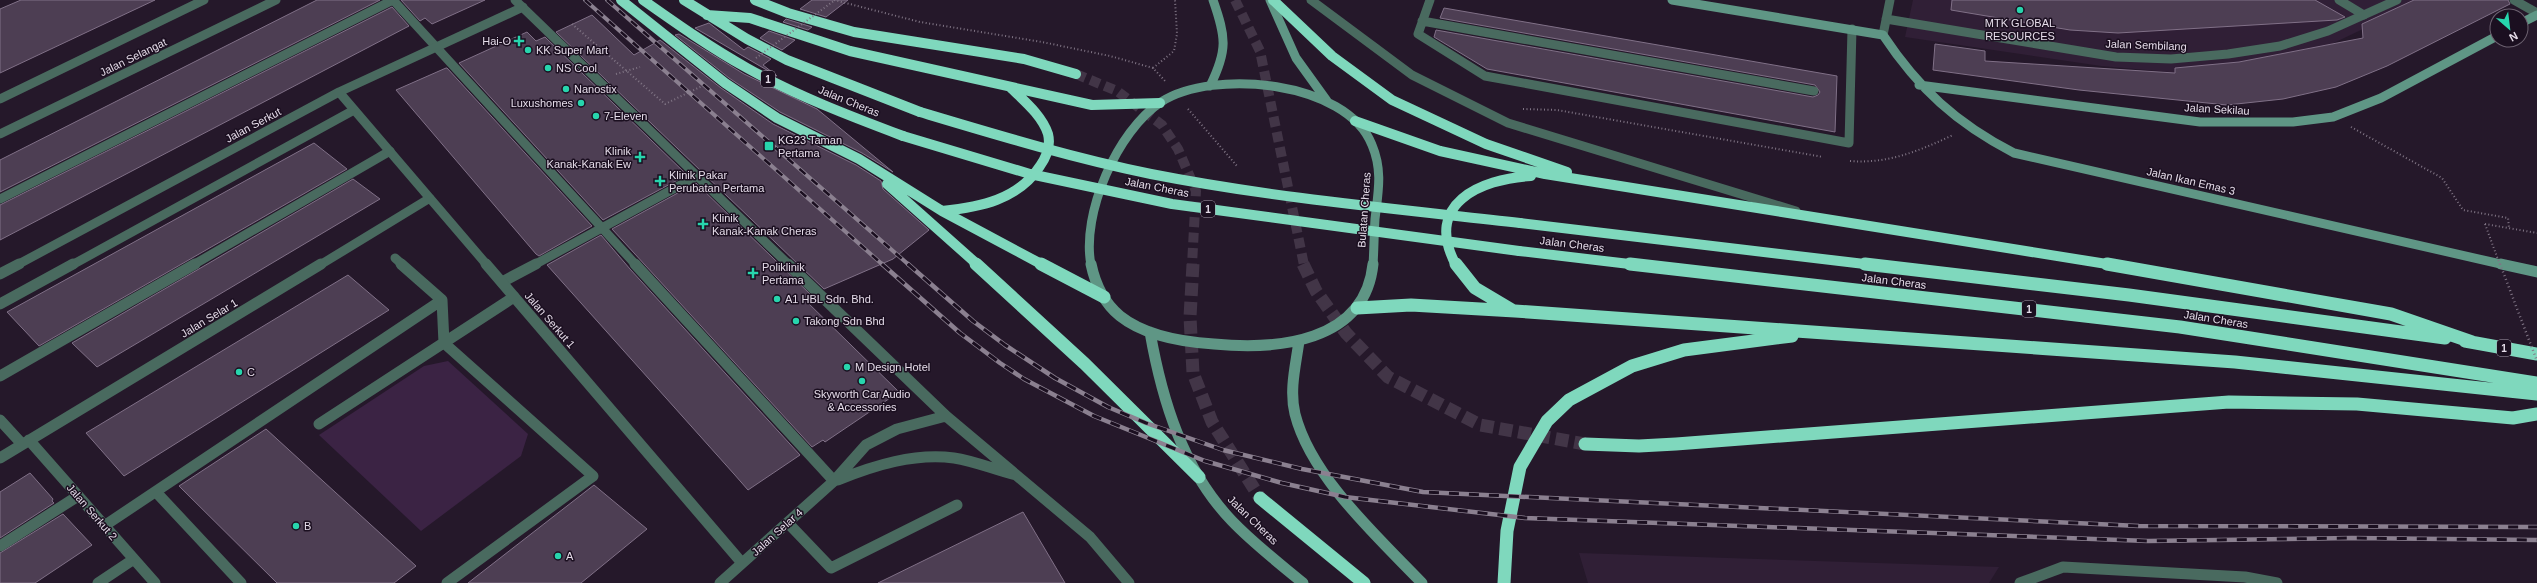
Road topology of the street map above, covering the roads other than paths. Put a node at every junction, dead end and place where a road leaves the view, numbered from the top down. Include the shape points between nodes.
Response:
1 (204, 0) edge
2 (276, 0) edge
3 (393, 0) edge
4 (515, 0) edge
5 (621, 0) edge
6 (643, 0) edge
7 (684, 0) edge
8 (755, 0) edge
9 (1213, 0) edge
10 (1272, 0) edge
11 (1311, 0) edge
12 (1430, 0) edge
13 (1672, 0) edge
14 (1890, 0) edge
15 (2339, 0) edge
16 (2397, 0) edge
17 (2514, 0) edge
18 (522, 7) junction
19 (2537, 14) edge
20 (707, 15) junction
21 (2364, 15) junction
22 (1886, 19) junction
23 (1422, 21) junction
24 (1852, 30) junction
25 (1883, 35) junction
26 (2489, 40) edge
27 (436, 47) junction
28 (1076, 74) tunnel mouth
29 (1210, 86) junction
30 (1919, 86) junction
31 (1010, 87) junction
32 (1814, 91) dead end
33 (339, 92) junction
34 (0, 99) edge
35 (1327, 100) junction
36 (1160, 103) junction
37 (354, 110) junction
38 (1354, 121) junction
39 (0, 134) edge
40 (390, 151) junction
41 (859, 159) junction
42 (1544, 174) junction
43 (697, 176) junction
44 (1600, 184) junction
45 (430, 198) junction
46 (0, 199) edge
47 (942, 211) junction
48 (1817, 217) junction
49 (602, 228) junction
50 (396, 258) dead end
51 (2537, 272) edge
52 (0, 274) edge
53 (502, 282) junction
54 (514, 297) junction
55 (1104, 297) junction
56 (442, 300) junction
57 (0, 304) edge
58 (1356, 308) junction
59 (1515, 311) junction
60 (1150, 332) junction
61 (1820, 332) junction
62 (1299, 341) junction
63 (2472, 342) junction
64 (444, 343) junction
65 (2537, 354) edge
66 (0, 376) edge
67 (2537, 383) edge
68 (2537, 394) edge
69 (2537, 414) edge
70 (946, 416) junction
71 (0, 420) edge
72 (319, 424) dead end
73 (25, 442) junction
74 (1586, 444) tunnel mouth
75 (0, 458) edge
76 (1018, 476) junction
77 (1199, 477) junction
78 (834, 481) junction
79 (156, 492) junction
80 (78, 496) junction
81 (1260, 498) tunnel mouth
82 (957, 505) dead end
83 (788, 523) junction
84 (104, 526) junction
85 (0, 546) edge
86 (134, 559) junction
87 (742, 563) junction
88 (2246, 580) edge
89 (98, 583) edge
90 (154, 583) edge
91 (241, 583) edge
92 (447, 583) edge
93 (720, 583) edge
94 (1129, 583) edge
95 (1303, 583) edge
96 (1364, 583) edge
97 (1422, 583) edge
98 (1504, 583) edge
99 (2020, 583) edge
100 (2277, 583) edge

1 - 34 street, Jalan Selangat
2 - 39 street, Jalan Selangat
3 - 27 street
3 - 46 street
4 - 18 street
5 - 41 highway via 725,83 777,118
6 - 67 highway, Jalan Cheras / 1, bridge via 701,40 763,76 830,109 903,136 1030,174 1172,204 1519,251 2180,327
7 - 20 highway, Jalan Cheras / 1
8 - 28 highway via 786,14 852,32 919,45 1025,59
9 - 29 main road via 1226,35 1226,44 1225,53
10 - 35 main road via 1296,58
10 - 44 highway via 1332,56 1392,100 1486,144
11 - 48 street via 1412,75 1508,123
12 - 23 street
13 - 24 main road
14 - 22 street
15 - 21 street
16 - 21 street, Jalan Sembilang
17 - 19 street
18 - 27 street, Jalan Serkut
18 - 43 street
20 - 31 highway via 750,18 850,51
20 - 63 highway, Jalan Cheras / 1, bridge via 786,59 851,87 920,112 1047,150 1184,180 1349,204 2122,294
21 - 22 street, Jalan Sembilang via 2328,31 2280,46 2228,54 2171,58 2116,57
22 - 25 street
23 - 24 street via 1418,34 1485,76 1849,144
23 - 32 street
24 - 25 main road
25 - 30 main road, Jalan Ikan Emas 3
26 - 30 main road, Jalan Sekilau via 2382,98 2333,117 2293,122 2200,122
27 - 33 street, Jalan Serkut
27 - 49 street
29 - 35 main road, Bulatan Cheras via 1268,86 1298,90
29 - 36 main road, Bulatan Cheras
30 - 51 main road, Jalan Ikan Emas 3 via 1941,108 1968,128 2014,153
31 - 36 highway via 1092,105
31 - 47 highway via 1033,110 1049,140 1047,155 1040,169 1008,196 970,209
33 - 37 street, Jalan Serkut 1
33 - 52 street, Jalan Serkut
35 - 38 main road, Bulatan Cheras
36 - 55 main road, Bulatan Cheras via 1135,124 1118,150 1096,208 1089,237 1090,259
37 - 40 street, Jalan Serkut 1
37 - 57 street
38 - 42 highway via 1440,151
38 - 58 main road, Bulatan Cheras via 1372,145 1379,168 1372,266 1367,290
40 - 45 street, Jalan Serkut 1
40 - 66 street
41 - 47 highway
41 - 77 highway via 996,280 1124,400
42 - 44 highway
42 - 59 highway via 1513,177 1478,188 1462,198 1446,222 1448,250 1464,276 1476,290
43 - 49 street
43 - 70 street
44 - 48 highway
45 - 53 street, Jalan Serkut 1
45 - 73 street, Jalan Selar 1
47 - 55 highway
48 - 63 highway via 2209,280 2391,314
49 - 53 street
49 - 78 street
50 - 56 street
53 - 54 street, Jalan Serkut 1
54 - 64 street
54 - 87 street, Jalan Serkut 1
55 - 60 main road, Bulatan Cheras via 1120,315
56 - 64 street
56 - 79 street
58 - 59 highway via 1411,305
58 - 62 main road, Bulatan Cheras via 1341,322 1321,334
59 - 61 highway
60 - 62 main road, Bulatan Cheras via 1191,341 1229,345 1261,346
60 - 77 main road, Jalan Cheras via 1165,405
61 - 68 highway via 2235,362 2495,392
61 - 98 highway via 1684,350 1632,366 1569,400 1547,421 1520,467 1507,531
62 - 97 main road via 1294,388 1295,413 1305,442 1354,512
63 - 65 highway, 1
64 - 72 street
64 - 92 street via 593,476
69 - 74 highway via 2513,418 2356,404 2229,402 1676,444
70 - 76 street
70 - 78 street, Jalan Selar 4 via 897,429 866,445
71 - 73 street, Jalan Serkut 2
73 - 75 street, Jalan Selar 1
73 - 80 street, Jalan Serkut 2
76 - 78 street, Jalan Selar 4 via 955,458 912,457 872,465
76 - 94 street via 1090,537
77 - 95 main road, Jalan Cheras via 1224,513
78 - 83 street, Jalan Selar 4
79 - 84 street
79 - 91 street
80 - 84 street, Jalan Serkut 2
80 - 85 street
81 - 96 highway
82 - 83 street via 831,568
83 - 87 street, Jalan Selar 4
84 - 86 street, Jalan Serkut 2
86 - 89 street
86 - 90 street, Jalan Serkut 2
87 - 93 street, Jalan Selar 4
88 - 99 street via 2063,567
88 - 100 street

